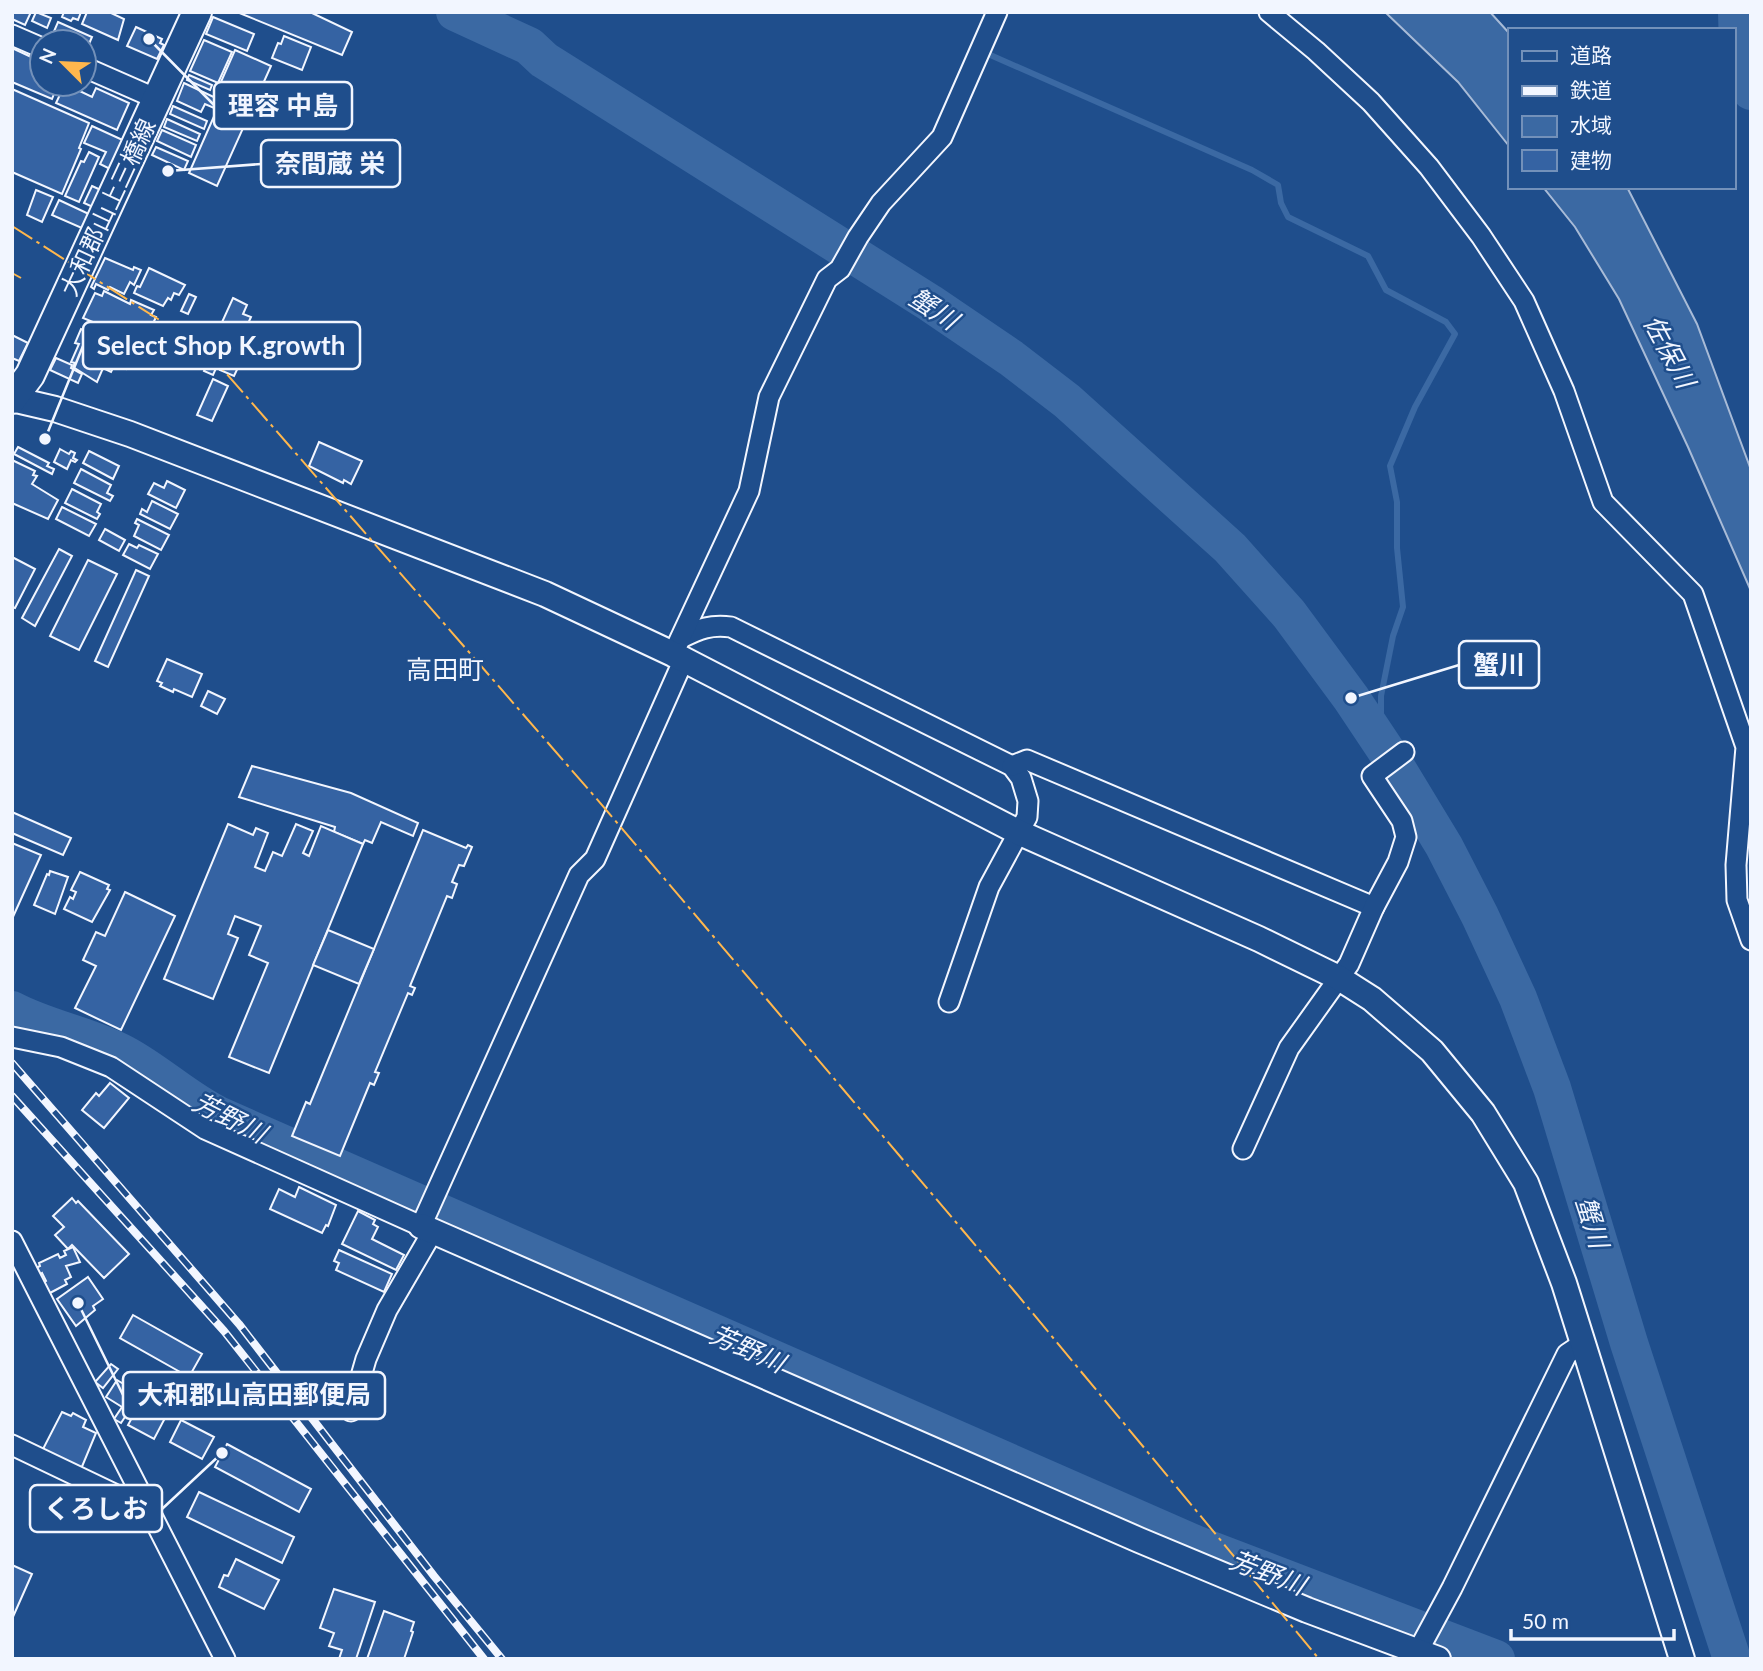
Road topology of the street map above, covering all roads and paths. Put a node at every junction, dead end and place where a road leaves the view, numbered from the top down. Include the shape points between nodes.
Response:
1 (197, 12) edge
2 (997, 12) edge
3 (1269, 12) edge
4 (98, 73) edge
5 (157, 99) junction
6 (12, 399) edge
7 (679, 650) junction
8 (1404, 752) dead end
9 (1012, 766) junction
10 (1020, 833) junction
11 (1374, 907) junction
12 (1751, 940) edge
13 (1339, 978) junction
14 (949, 1002) dead end
15 (12, 1037) edge
16 (1243, 1149) dead end
17 (427, 1228) junction
18 (12, 1241) edge
19 (1582, 1344) junction
20 (351, 1411) dead end
21 (12, 1445) edge
22 (150, 1511) junction
23 (1428, 1655) edge
24 (225, 1659) edge
25 (1682, 1659) edge

1 - 5 main road, 大和郡山上三橋線
2 - 7 street via 942,137 881,203 840,269 827,279 769,397 749,491
3 - 12 street via 1371,102 1429,167 1481,236 1524,301 1564,391 1603,502 1693,594 1746,747 1736,865 1737,900
4 - 5 street
5 - 6 main road, 大和郡山上三橋線 via 30,375
6 - 7 street via 155,444
7 - 9 street via 702,627 731,628
7 - 10 street
7 - 17 street via 595,859 579,875 434,1197
8 - 11 street via 1372,776 1402,821 1406,837
9 - 10 street via 1028,801
9 - 11 street via 1027,760
10 - 13 street
10 - 14 street via 989,887
11 - 13 street
13 - 16 street via 1289,1048
13 - 19 street via 1372,999 1432,1051 1483,1113 1526,1183
15 - 17 street via 61,1047 111,1067 205,1129
17 - 20 street via 366,1359
17 - 23 street via 1139,1540
18 - 22 street
19 - 23 street via 1567,1354 1433,1623
19 - 25 street
21 - 22 street
22 - 24 street

